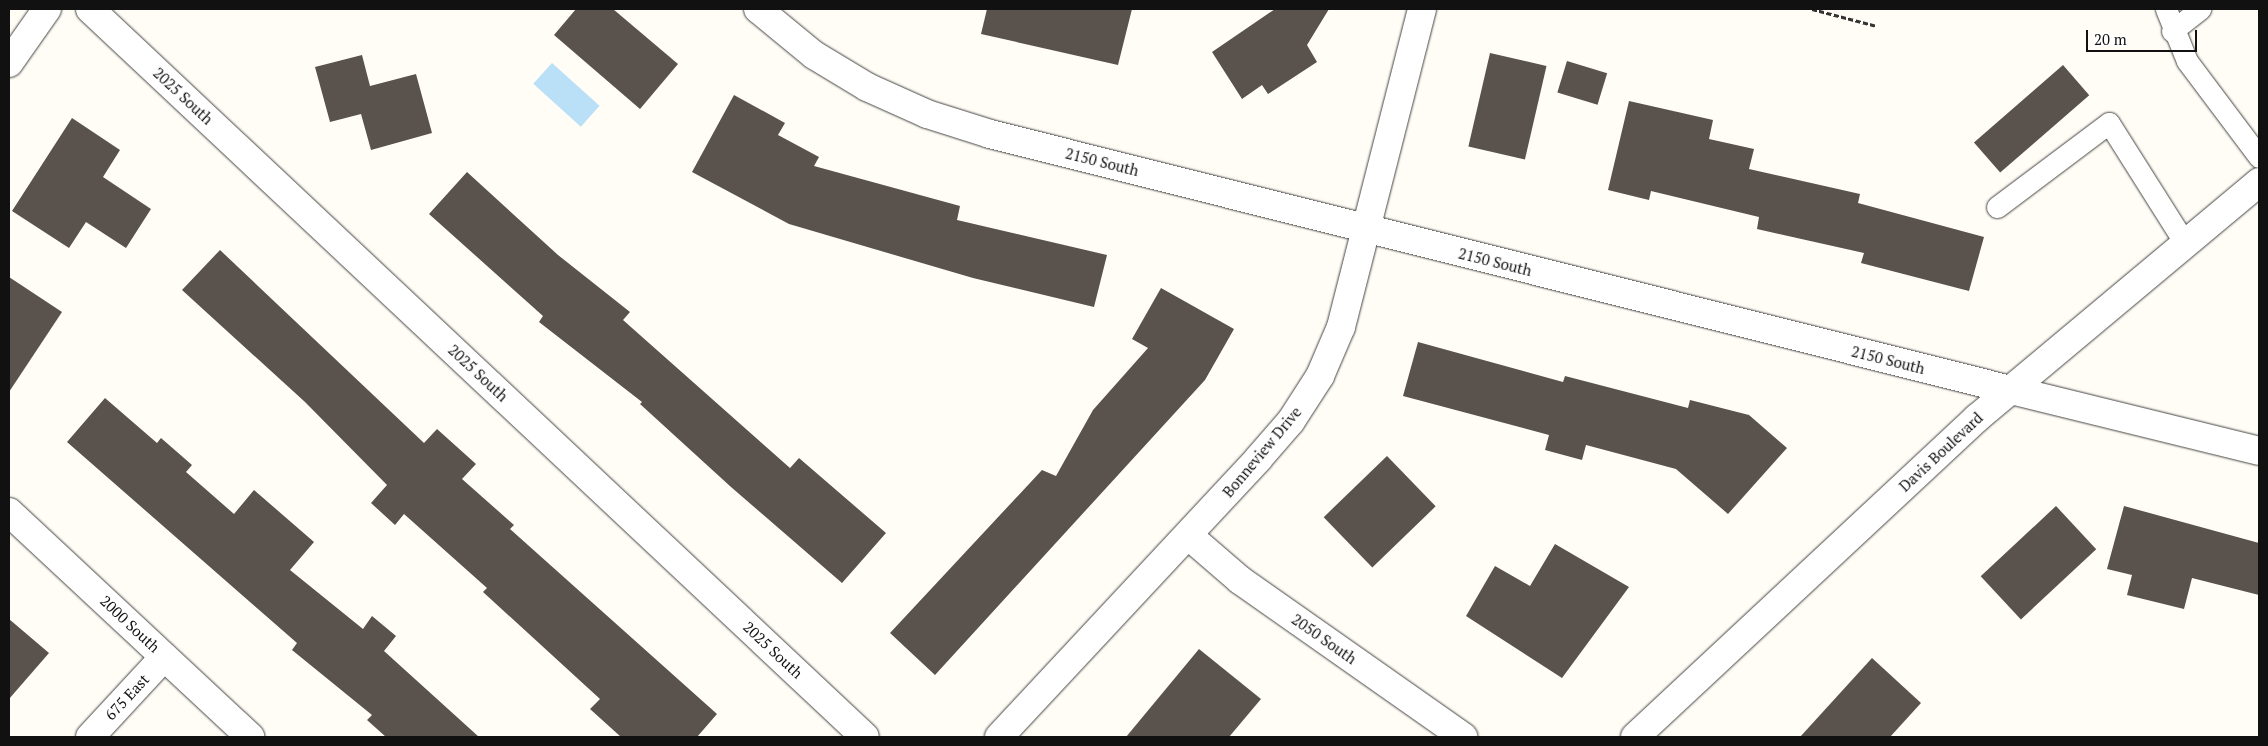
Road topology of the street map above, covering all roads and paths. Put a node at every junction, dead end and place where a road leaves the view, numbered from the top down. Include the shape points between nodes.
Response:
1 (47, 9) edge
2 (90, 9) edge
3 (758, 9) edge
4 (1422, 9) edge
5 (1812, 9) edge
6 (2166, 9) edge
7 (2200, 9) edge
8 (1877, 26) dead end
9 (2172, 31) junction
10 (9, 62) edge
11 (2259, 156) edge
12 (2259, 182) edge
13 (1997, 207) dead end
14 (1367, 230) junction
15 (2185, 243) junction
16 (2011, 390) junction
17 (2259, 451) edge
18 (9, 512) edge
19 (1189, 536) junction
20 (164, 657) junction
21 (90, 737) edge
22 (250, 737) edge
23 (865, 737) edge
24 (999, 737) edge
25 (1463, 737) edge
26 (1634, 737) edge

1 - 10 street
2 - 23 street, 2025 South
3 - 14 street, 2150 South via 814,55 866,87 927,114 990,134
4 - 14 street, Bonneview Drive
5 - 8 path
6 - 9 lane
7 - 9 lane
9 - 11 lane via 2187,61
12 - 15 street, Davis Boulevard
13 - 15 lane via 2109,123
14 - 16 street, 2150 South
14 - 19 street, Bonneview Drive via 1340,327 1320,376 1291,421
15 - 16 street, Davis Boulevard
16 - 17 street, 2150 South
16 - 26 street, Davis Boulevard
18 - 20 street, 2000 South
19 - 24 street, Bonneview Drive
19 - 25 street, 2050 South via 1240,580
20 - 21 street, 675 East
20 - 22 street, 2000 South

